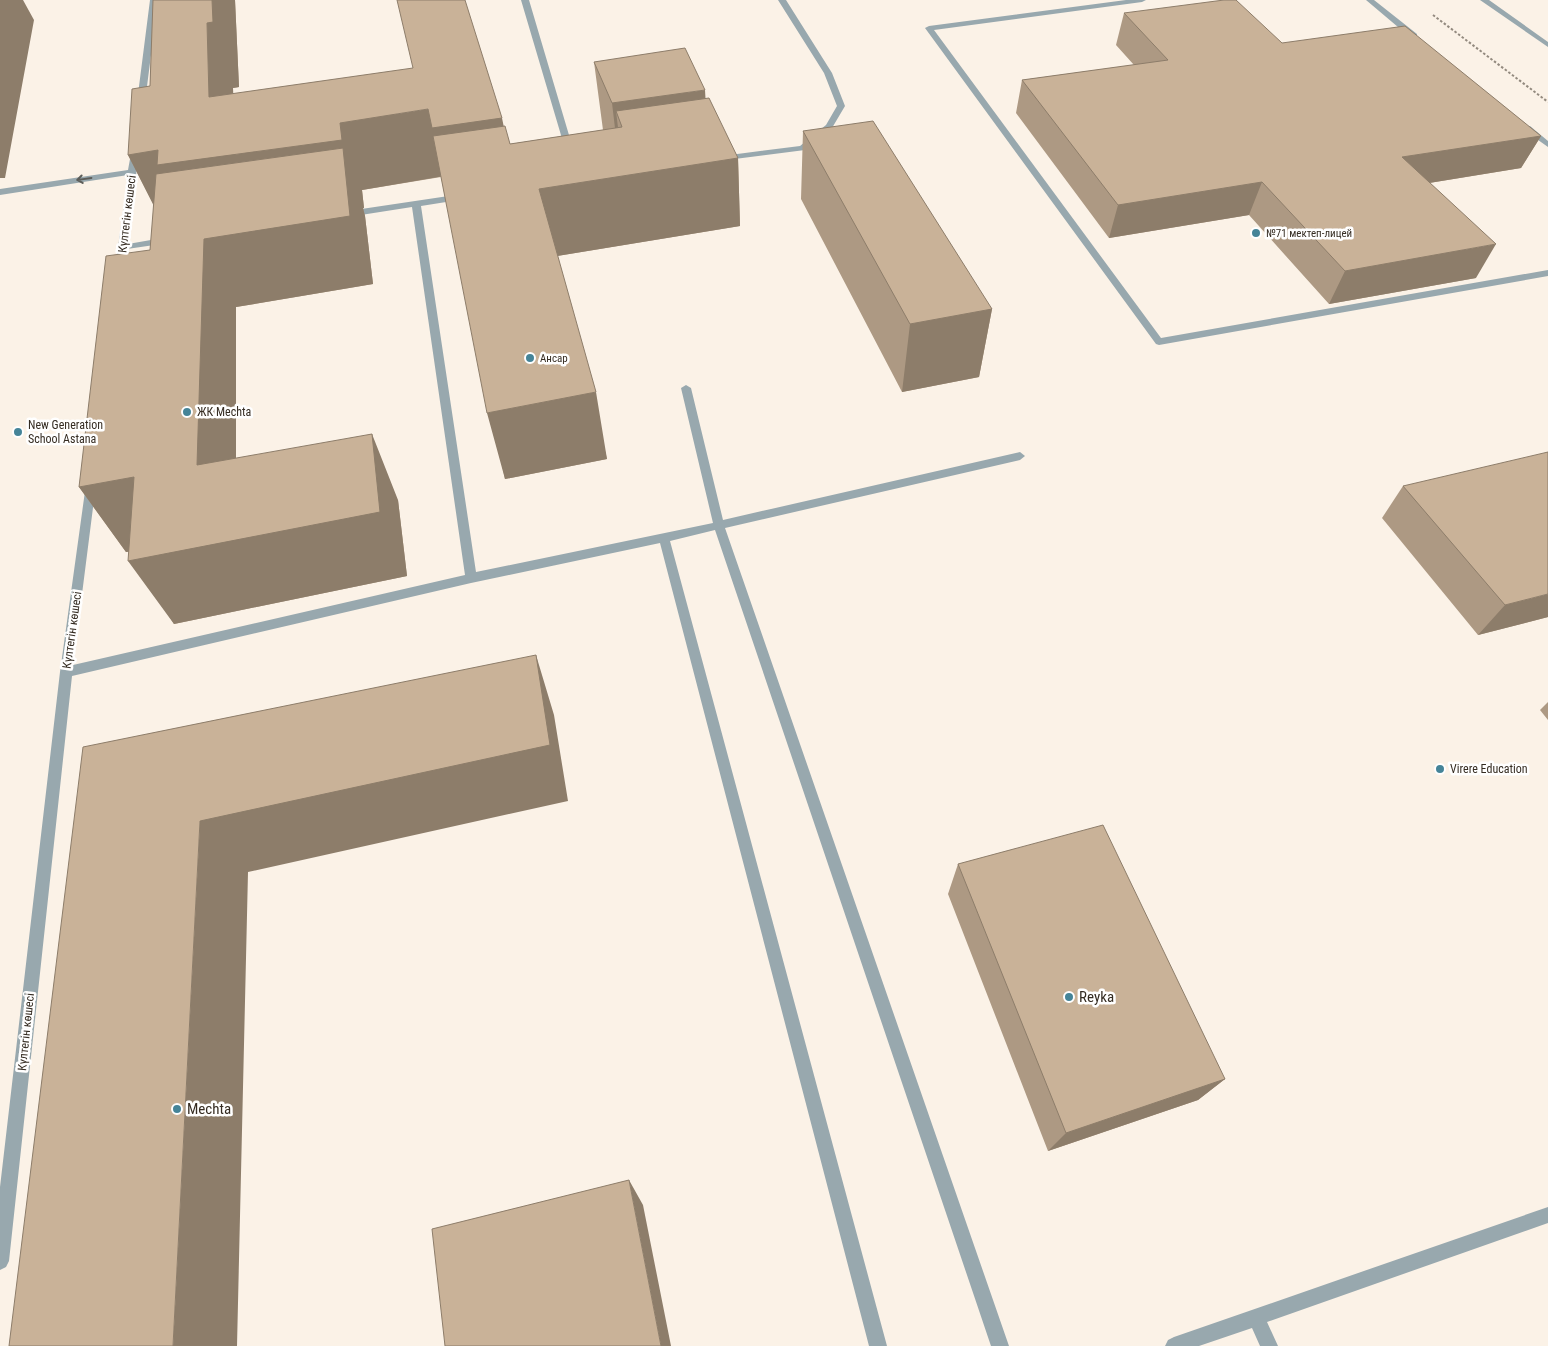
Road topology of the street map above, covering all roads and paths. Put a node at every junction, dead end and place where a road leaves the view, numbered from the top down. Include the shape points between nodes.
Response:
1 (154, 0) edge
2 (525, 0) edge
3 (782, 0) edge
4 (1142, 0) edge
5 (1370, 0) edge
6 (1484, 0) edge
7 (1430, 12) dead end
8 (1424, 44) edge
9 (1548, 45) edge
10 (1548, 102) edge
11 (139, 115) edge
12 (1517, 120) edge
13 (137, 134) edge
14 (1548, 145) edge
15 (715, 160) edge
16 (573, 161) edge
17 (132, 172) junction
18 (0, 192) edge
19 (473, 196) edge
20 (416, 204) junction
21 (338, 215) edge
22 (182, 238) edge
23 (123, 247) junction
24 (1548, 273) edge
25 (118, 286) edge
26 (686, 388) dead end
27 (1020, 456) dead end
28 (92, 474) edge
29 (719, 526) junction
30 (664, 538) junction
31 (471, 578) junction
32 (66, 672) junction
33 (1548, 1215) edge
34 (0, 1261) edge
35 (1256, 1317) junction
36 (878, 1346) edge
37 (1000, 1346) edge
38 (1174, 1346) edge
39 (1269, 1346) edge

1 - 11 street
2 - 16 street
3 - 15 street via 828,74 841,106 829,126 802,148
4 - 24 street via 929,28 1159,342
5 - 8 street
6 - 9 street
7 - 10 path
12 - 14 street
13 - 17 street, Күлтегін көшесі
17 -> 18 street
17 - 23 street, Күлтегін көшесі
19 - 20 street
20 - 21 street
20 - 31 street
22 - 23 street
23 - 25 street, Күлтегін көшесі
26 - 29 street
27 - 29 street
28 - 32 street, Күлтегін көшесі
29 - 30 street
29 - 37 street
30 - 31 street
30 - 36 street
31 - 32 street
32 - 34 street, Күлтегін көшесі
33 - 35 street
35 - 38 street
35 - 39 street

